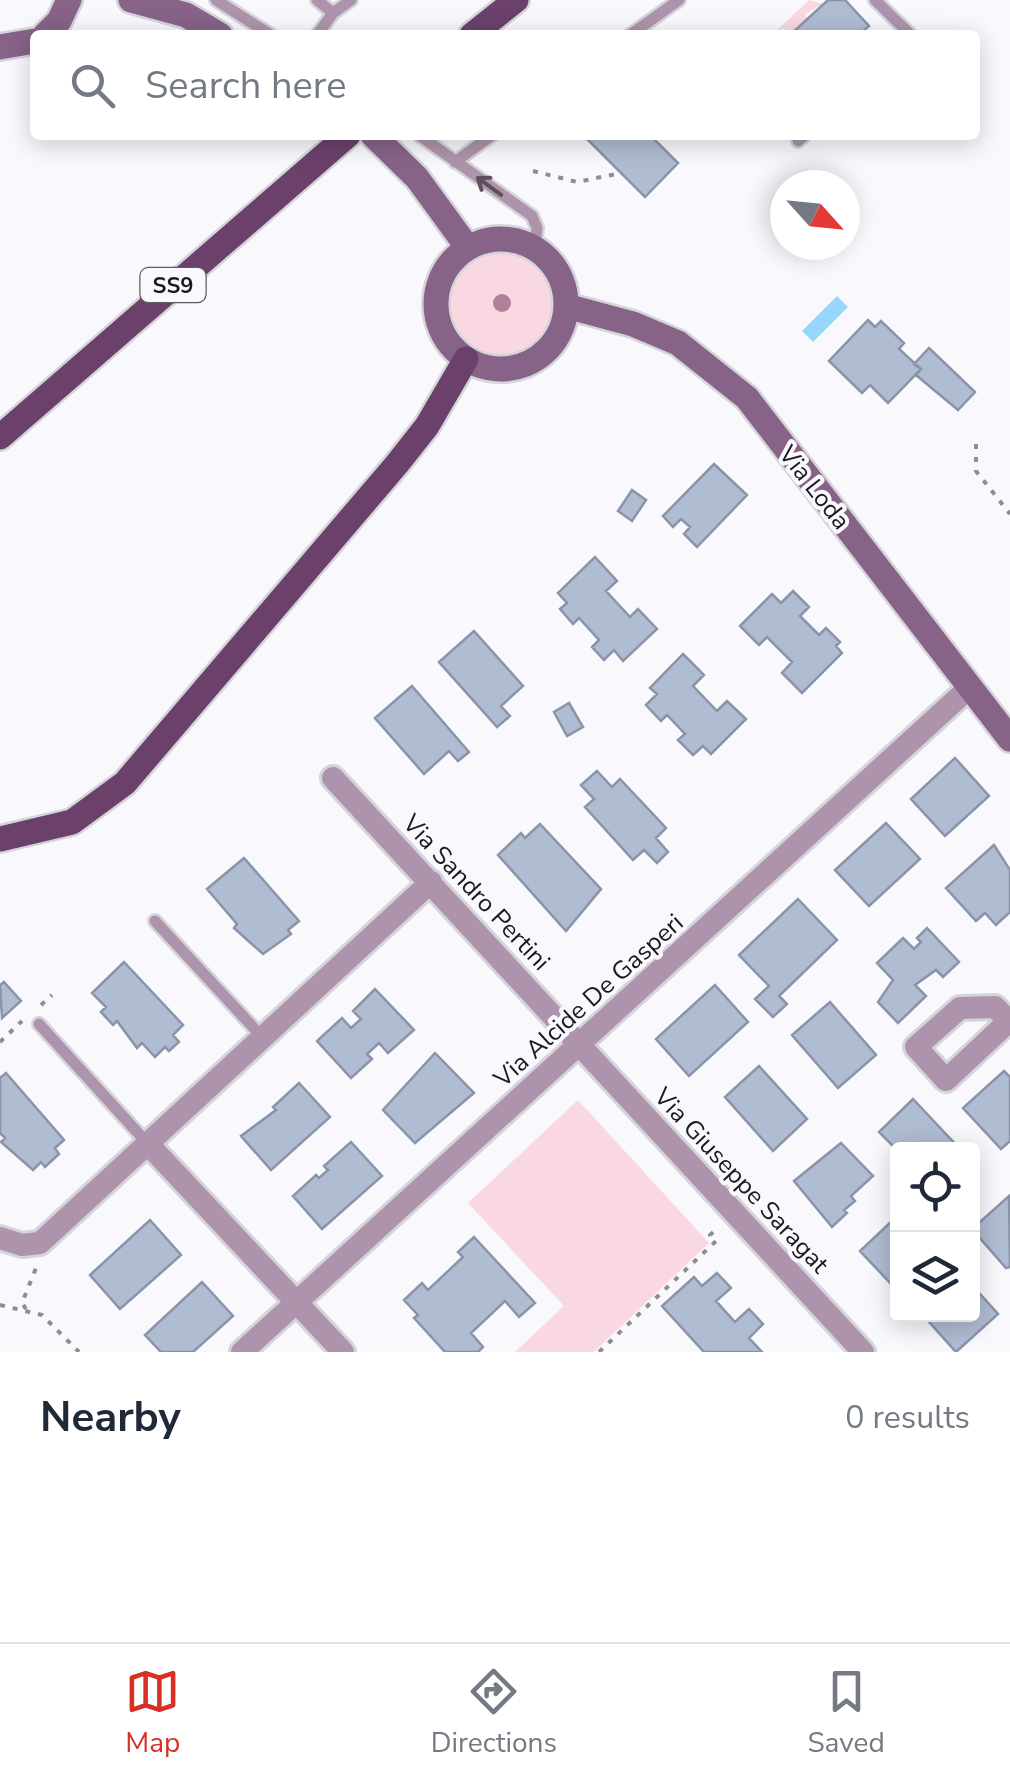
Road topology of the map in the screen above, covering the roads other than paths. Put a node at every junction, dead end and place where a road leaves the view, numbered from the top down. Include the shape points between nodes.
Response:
1 (69, 0) edge
2 (130, 0) edge
3 (216, 0) edge
4 (317, 0) edge
5 (351, 0) edge
6 (516, 0) edge
7 (679, 0) edge
8 (875, 0) edge
9 (333, 13) junction
10 (49, 30) edge
11 (212, 30) edge
12 (263, 30) edge
13 (321, 30) edge
14 (478, 30) edge
15 (637, 30) edge
16 (906, 30) edge
17 (30, 42) edge
18 (0, 47) edge
19 (342, 140) edge
20 (378, 140) edge
21 (426, 140) edge
22 (485, 140) edge
23 (455, 162) junction
24 (468, 248) junction
25 (535, 248) junction
26 (566, 306) junction
27 (466, 359) junction
28 (0, 437) edge
29 (970, 687) junction
30 (1010, 739) edge
31 (333, 778) dead end
32 (3, 836) edge
33 (431, 882) junction
34 (155, 922) dead end
35 (39, 1024) dead end
36 (263, 1038) junction
37 (580, 1045) junction
38 (148, 1144) junction
39 (0, 1222) edge
40 (0, 1234) edge
41 (297, 1301) junction
42 (242, 1352) edge
43 (344, 1352) edge
44 (863, 1352) edge

1 - 10 main road
2 - 11 main road via 186,15
3 - 12 lane
4 - 9 lane
5 - 9 lane
6 - 14 main road
7 - 15 lane
8 - 16 lane
9 - 13 lane
17 - 18 main road
19 - 28 main road, SS9
20 - 24 main road
21 - 23 lane
22 - 23 lane
25 -> 23 lane via 532,216
24 - 25 main road via 507,239
24 - 27 main road via 449,265 436,303 447,340
25 - 26 main road via 555,267
26 - 27 main road via 560,332 532,362 492,368
26 - 29 main road, Via Loda via 666,337 705,360 747,398
27 - 32 main road via 398,464 125,783 72,822
29 - 30 main road, Via Loda
29 - 37 street, Via Alcide De Gasperi
31 - 33 street, Via Sandro Pertini
33 - 36 street
33 - 37 street, Via Sandro Pertini
34 - 36 lane
35 - 38 lane
36 - 38 street
37 - 41 street, Via Alcide De Gasperi
37 - 44 street, Via Giuseppe Saragat
38 - 40 street via 40,1243 22,1245
38 - 41 street
39 - 40 lane
41 - 42 street, Via Alcide De Gasperi
41 - 43 street

